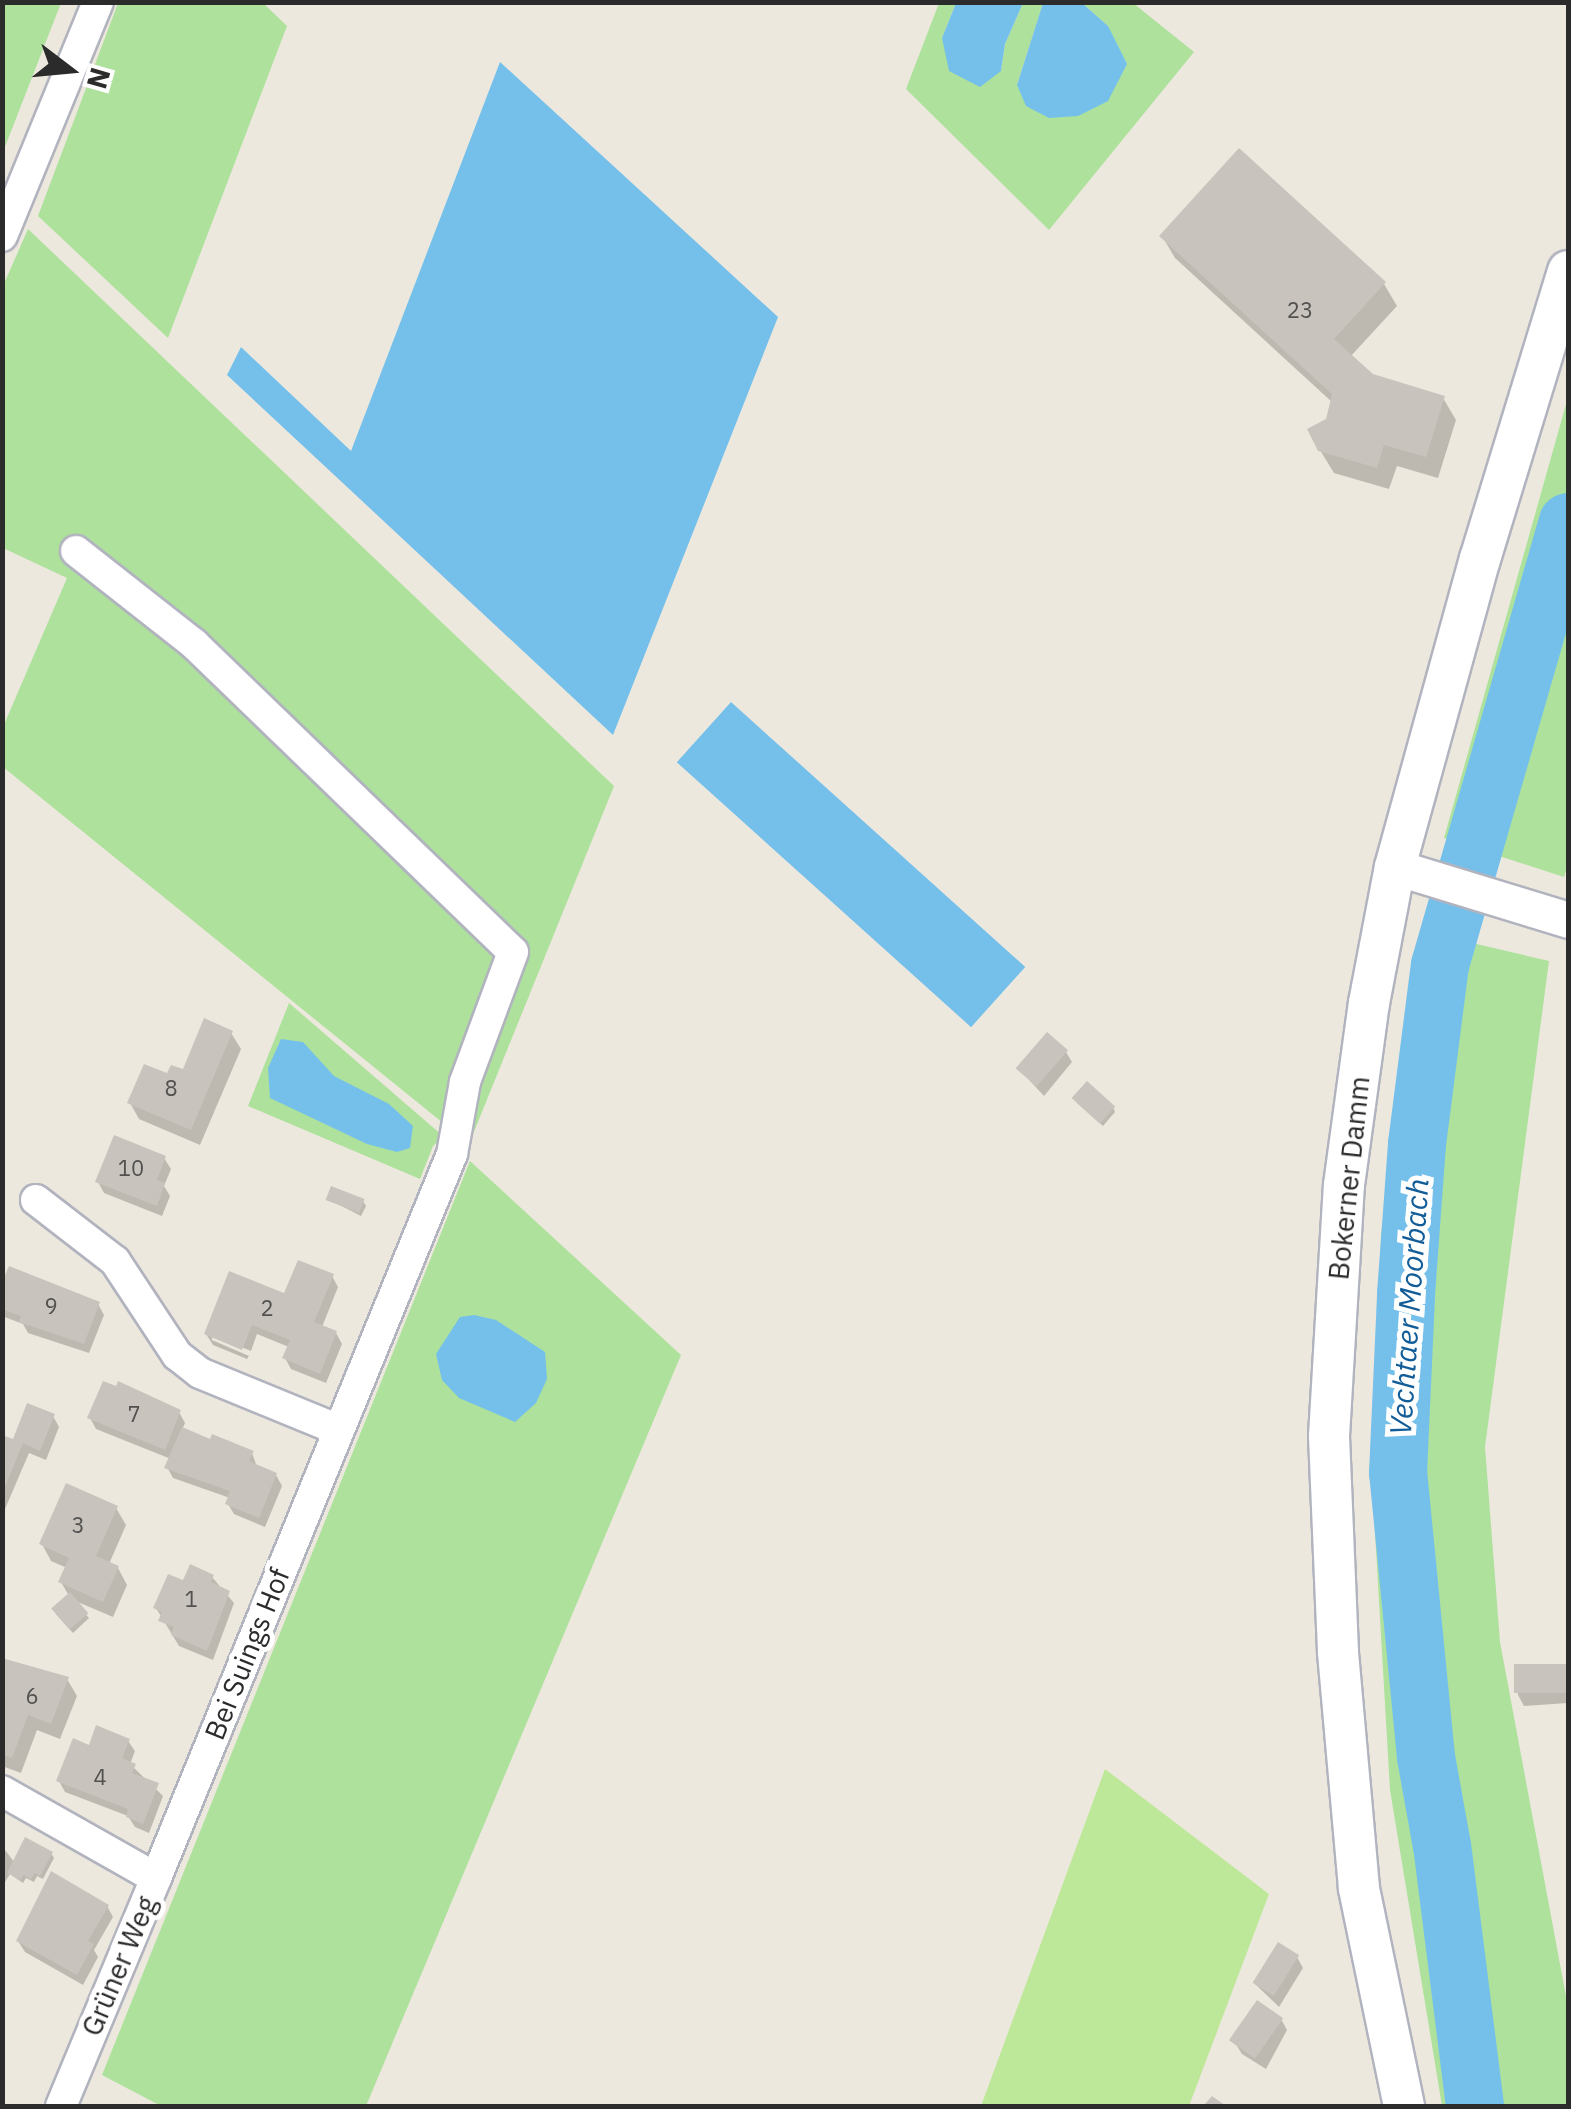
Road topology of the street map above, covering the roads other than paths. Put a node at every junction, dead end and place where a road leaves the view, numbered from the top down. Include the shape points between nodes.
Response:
1 (98, 2) edge
2 (2, 236) edge
3 (1568, 271) edge
4 (76, 552) dead end
5 (1395, 867) junction
6 (1568, 920) edge
7 (36, 1200) dead end
8 (339, 1430) junction
9 (2, 1791) edge
10 (156, 1878) junction
11 (61, 2106) edge
12 (1404, 2106) edge

1 - 2 street
3 - 5 main road, Bokerner Damm
4 - 8 street, Bei Suings Hof via 194,644 513,952 465,1082 452,1154
5 - 6 street
5 - 12 main road, Bokerner Damm via 1344,1185 1329,1436 1338,1652 1359,1888
7 - 8 street via 115,1261 177,1355 200,1373
8 - 10 street, Bei Suings Hof
9 - 10 street, Grüner Weg
10 - 11 street, Grüner Weg

